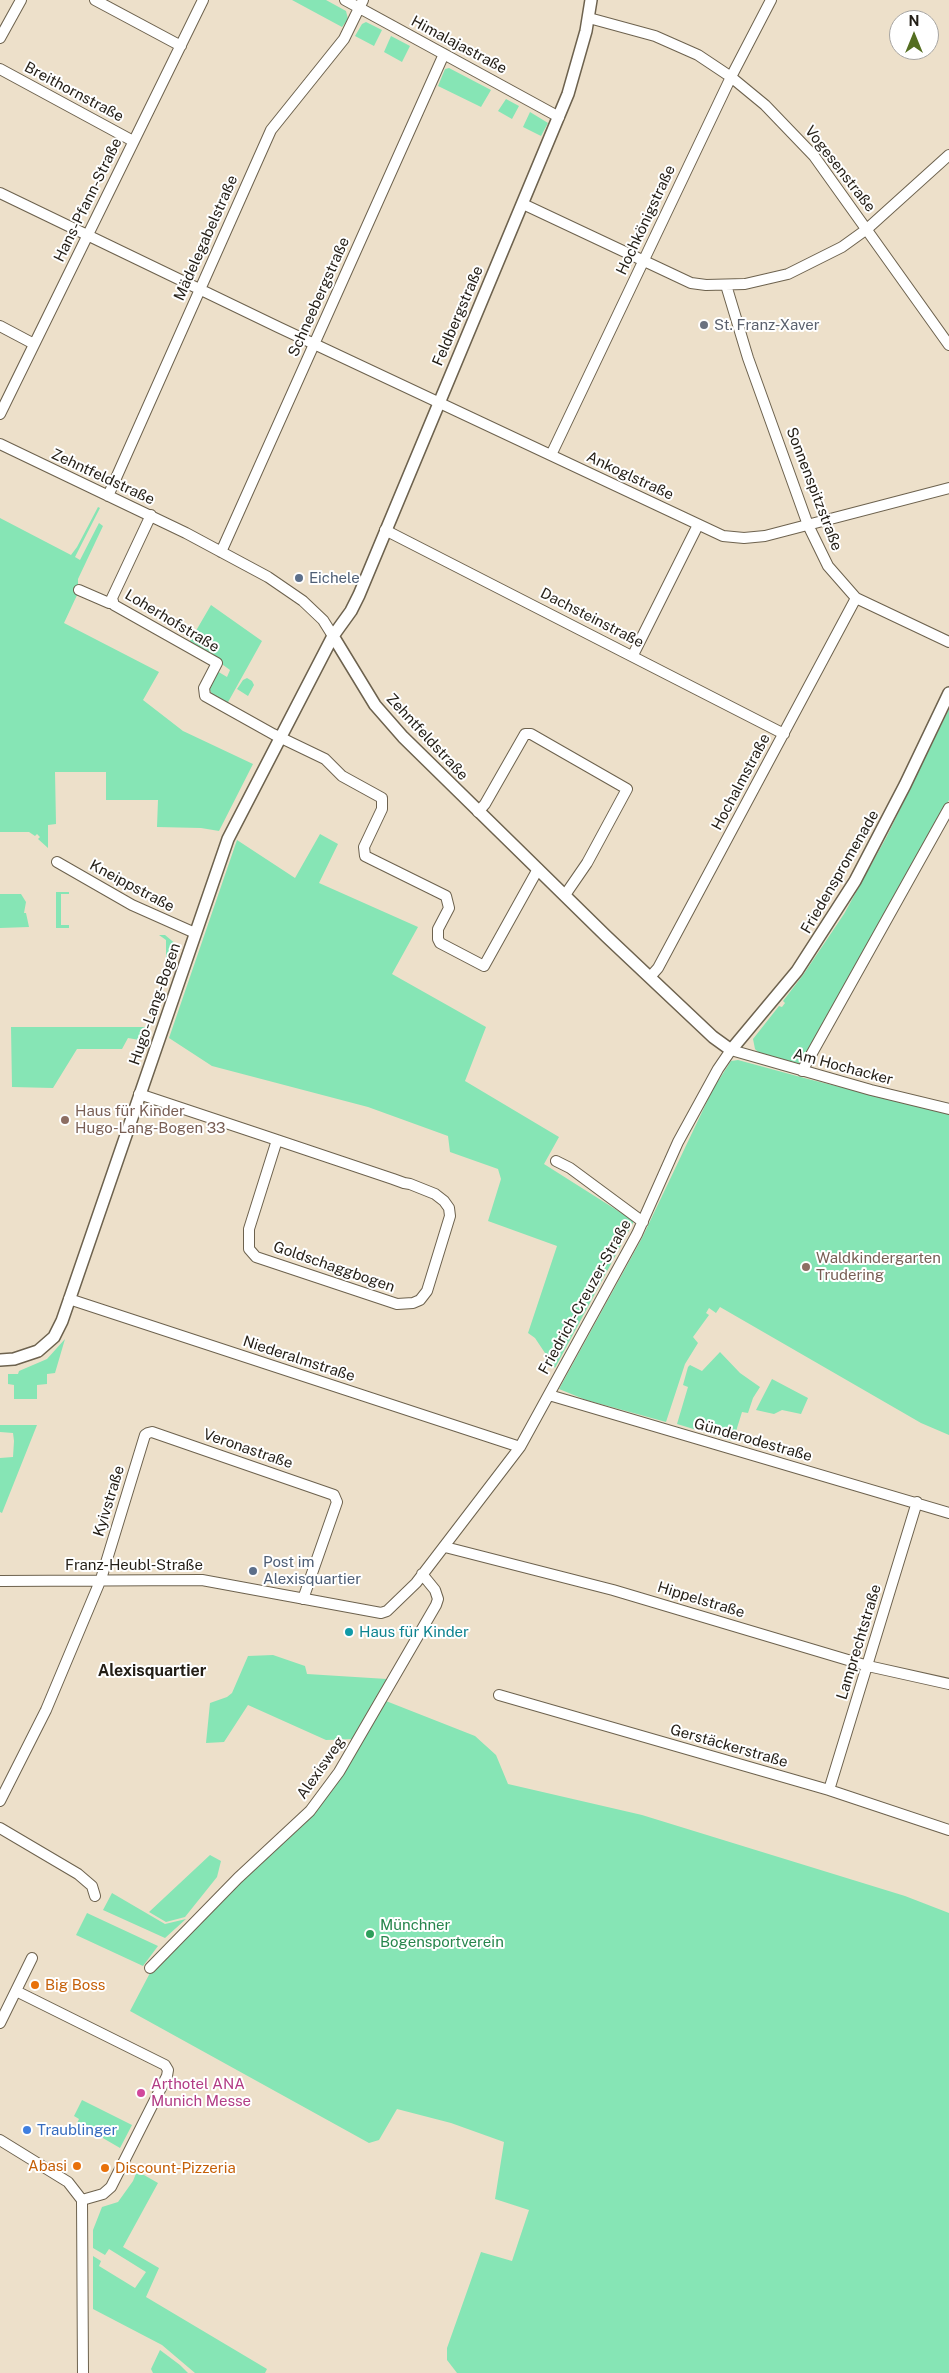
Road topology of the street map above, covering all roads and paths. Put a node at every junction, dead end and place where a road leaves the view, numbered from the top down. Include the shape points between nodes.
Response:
1 (21, 0) edge
2 (96, 0) edge
3 (203, 0) edge
4 (345, 0) edge
5 (591, 0) edge
6 (771, 0) edge
7 (361, 4) edge
8 (588, 18) junction
9 (0, 38) edge
10 (181, 46) junction
11 (444, 54) junction
12 (0, 69) edge
13 (731, 77) junction
14 (559, 117) junction
15 (133, 141) junction
16 (949, 155) edge
17 (0, 193) edge
18 (523, 204) junction
19 (867, 229) junction
20 (87, 236) junction
21 (643, 261) junction
22 (726, 285) junction
23 (200, 289) junction
24 (0, 326) edge
25 (34, 344) junction
26 (314, 344) junction
27 (949, 345) edge
28 (438, 403) junction
29 (0, 414) edge
30 (0, 444) edge
31 (551, 455) junction
32 (949, 488) edge
33 (108, 496) junction
34 (150, 516) junction
35 (698, 525) junction
36 (808, 525) junction
37 (385, 530) junction
38 (221, 552) junction
39 (79, 590) dead end
40 (856, 598) junction
41 (113, 602) junction
42 (333, 636) junction
43 (949, 642) edge
44 (633, 655) junction
45 (949, 693) edge
46 (784, 734) junction
47 (281, 737) junction
48 (949, 808) edge
49 (478, 812) junction
50 (57, 862) dead end
51 (538, 869) junction
52 (565, 895) junction
53 (195, 933) junction
54 (650, 977) junction
55 (731, 1050) junction
56 (802, 1071) junction
57 (139, 1094) junction
58 (949, 1108) edge
59 (277, 1140) junction
60 (556, 1161) dead end
61 (643, 1222) junction
62 (70, 1299) junction
63 (0, 1360) edge
64 (549, 1395) junction
65 (148, 1433) joint
66 (520, 1447) junction
67 (917, 1502) junction
68 (949, 1513) edge
69 (444, 1547) junction
70 (422, 1574) junction
71 (102, 1579) junction
72 (0, 1581) edge
73 (303, 1599) junction
74 (868, 1666) junction
75 (949, 1684) edge
76 (499, 1695) dead end
77 (829, 1790) junction
78 (0, 1801) edge
79 (0, 1828) edge
80 (949, 1830) edge
81 (95, 1896) dead end
82 (32, 1958) dead end
83 (150, 1968) dead end
84 (16, 1991) junction
85 (0, 2023) edge
86 (0, 2140) edge
87 (82, 2200) junction
88 (83, 2373) edge

1 - 9 street
2 - 10 street
3 - 10 street, Hans-Pfann-Straße
4 - 7 street, Himalajastraße
5 - 8 street, Feldbergstraße
6 - 13 street, Hochkönigstraße
7 - 11 street, Himalajastraße
7 - 23 street, Mädelegabelstraße via 344,39 271,130
8 - 13 street, Vogesenstraße via 675,44
8 - 14 street, Feldbergstraße via 575,73
10 - 15 street, Hans-Pfann-Straße
11 - 14 street, Himalajastraße
11 - 26 street, Schneebergstraße
12 - 15 street, Breithornstraße
13 - 19 street, Vogesenstraße via 785,124 814,156
13 - 21 street, Hochkönigstraße
14 - 18 street, Feldbergstraße
15 - 20 street, Hans-Pfann-Straße
16 - 19 street
17 - 20 street, Ankoglstraße
18 - 21 street
18 - 28 street, Feldbergstraße
19 - 22 street via 824,258 788,274 769,280
19 - 27 street, Vogesenstraße
20 - 23 street, Ankoglstraße
20 - 25 street, Hans-Pfann-Straße
21 - 22 street via 691,283
21 - 31 street, Hochkönigstraße
22 - 36 street, Sonnenspitzstraße via 748,358
23 - 26 street, Ankoglstraße
23 - 33 street, Mädelegabelstraße
24 - 25 street
25 - 29 street, Hans-Pfann-Straße
26 - 28 street, Ankoglstraße
26 - 38 street, Schneebergstraße
28 - 31 street, Ankoglstraße
28 - 37 street, Feldbergstraße
30 - 33 street, Zehntfeldstraße
31 - 35 street, Ankoglstraße
32 - 36 street, Ankoglstraße
33 - 34 street, Zehntfeldstraße
34 - 38 street, Zehntfeldstraße
34 - 41 street, Loherhofstraße
35 - 36 street, Ankoglstraße via 723,536 744,538
35 - 44 street
36 - 40 street, Sonnenspitzstraße via 828,566
37 - 42 street, Feldbergstraße via 354,604
37 - 44 street, Dachsteinstraße
38 - 42 street, Zehntfeldstraße via 296,595 322,620
39 - 41 street, Loherhofstraße
40 - 43 street, Sonnenspitzstraße
40 - 46 street, Hochalmstraße
41 - 47 street, Loherhofstraße via 217,663 204,688 205,696
42 - 47 street, Hugo-Lang-Bogen
42 - 49 street, Zehntfeldstraße via 382,713
44 - 46 street, Dachsteinstraße
45 - 55 street, Friedenspromenade via 842,903 797,972
46 - 54 street, Hochalmstraße via 658,968
47 - 51 street via 325,759 342,776 382,798 382,810 364,847 365,856 446,896 449,908 438,929 438,939 478,963 484,966
47 - 53 street, Hugo-Lang-Bogen via 228,839
48 - 56 street
49 - 51 street, Zehntfeldstraße
49 - 52 street via 525,734 532,734 627,789 589,861
50 - 53 street, Kneippstraße via 155,916
51 - 52 street, Zehntfeldstraße
52 - 54 street, Zehntfeldstraße
53 - 57 street, Hugo-Lang-Bogen
54 - 55 street, Zehntfeldstraße
55 - 56 street, Am Hochacker
55 - 61 street, Friedrich-Creuzer-Straße via 678,1142
56 - 58 street, Am Hochacker
57 - 59 street, Goldschaggbogen
57 - 62 street, Hugo-Lang-Bogen
59 - 59 street, Goldschaggbogen via 410,1184 444,1201 449,1208 449,1223 427,1291 420,1300 413,1304 397,1304 256,1257 249,1249 248,1229
60 - 61 street
61 - 64 street, Friedrich-Creuzer-Straße
62 - 63 street, Hugo-Lang-Bogen via 58,1329 44,1347 31,1354
62 - 66 street, Niederalmstraße
64 - 66 street, Friedrich-Creuzer-Straße
64 - 67 street, Günderodestraße
65 - 71 street, Kyivstraße
65 - 73 street, Veronastraße via 334,1495 337,1502
66 - 69 street, Friedrich-Creuzer-Straße
67 - 68 street, Günderodestraße
67 - 74 street, Lamprechtstraße
69 - 70 street, Franz-Heubl-Straße
69 - 74 street, Hippelstraße via 613,1590
70 - 73 street, Franz-Heubl-Straße via 403,1598 381,1613
70 - 83 street, Alexisweg via 435,1590 436,1605 339,1772 310,1811 238,1878
71 - 72 street, Franz-Heubl-Straße
71 - 73 street, Franz-Heubl-Straße via 202,1580
71 - 78 street, Kyivstraße via 46,1710
74 - 75 street, Hippelstraße
74 - 77 street, Lamprechtstraße
76 - 77 street, Gerstäckerstraße
77 - 80 street, Gerstäckerstraße
79 - 81 street via 78,1874 92,1886
82 - 84 street
84 - 85 street
84 - 87 street via 165,2065 168,2070 111,2187 103,2194
86 - 87 street via 68,2182
87 - 88 street

